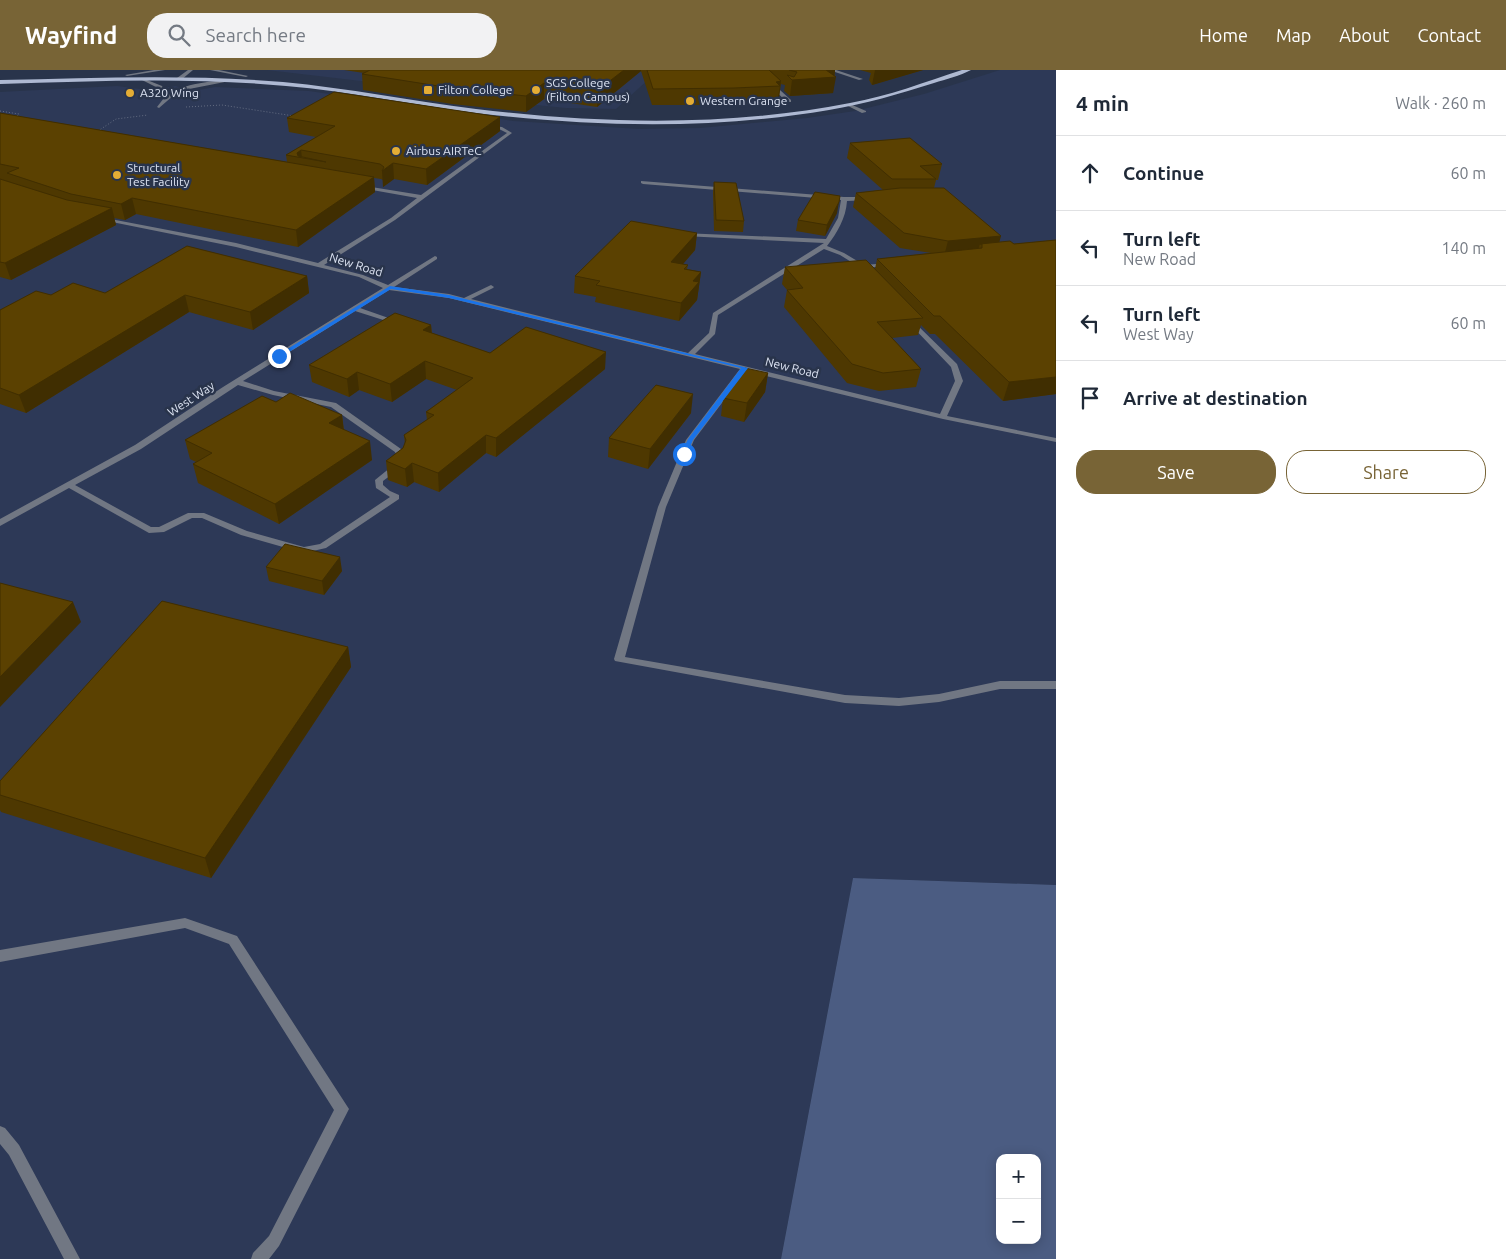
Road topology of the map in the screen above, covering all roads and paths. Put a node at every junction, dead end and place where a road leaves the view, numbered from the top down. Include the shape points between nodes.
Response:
1 (163, 70) edge
2 (191, 70) edge
3 (212, 70) edge
4 (755, 70) edge
5 (831, 70) edge
6 (944, 70) edge
7 (968, 70) edge
8 (128, 74) junction
9 (0, 76) edge
10 (181, 76) junction
11 (246, 76) junction
12 (144, 79) junction
13 (861, 79) dead end
14 (233, 80) junction
15 (0, 82) edge
16 (772, 85) junction
17 (784, 87) dead end
18 (876, 92) dead end
19 (165, 97) junction
20 (789, 100) edge
21 (849, 101) junction
22 (159, 106) dead end
23 (186, 106) dead end
24 (0, 110) edge
25 (864, 112) dead end
26 (156, 115) dead end
27 (17, 116) edge
28 (300, 117) edge
29 (481, 125) edge
30 (96, 135) edge
31 (361, 179) edge
32 (642, 182) dead end
33 (353, 185) edge
34 (429, 192) junction
35 (422, 197) junction
36 (844, 199) junction
37 (871, 199) edge
38 (92, 216) edge
39 (677, 234) edge
40 (826, 244) junction
41 (435, 258) dead end
42 (892, 264) edge
43 (320, 265) junction
44 (863, 267) junction
45 (865, 275) edge
46 (492, 287) dead end
47 (390, 288) junction
48 (464, 300) junction
49 (356, 309) junction
50 (906, 317) edge
51 (409, 326) edge
52 (690, 354) junction
53 (745, 368) junction
54 (237, 382) junction
55 (943, 417) junction
56 (1056, 440) edge
57 (69, 485) junction
58 (0, 523) edge
59 (1056, 685) edge
60 (0, 956) edge
61 (0, 1132) edge
62 (72, 1259) edge
63 (259, 1259) edge

1 - 8 street
2 - 10 street
3 - 11 street
4 - 16 street
5 - 13 street
6 - 18 main road
7 - 21 main road via 904,91
8 - 9 main road
8 - 10 main road
10 - 11 main road
10 - 12 main road
10 - 14 main road
11 - 21 main road via 331,84 511,109 601,115 726,114
12 - 15 main road
12 - 19 street via 160,86
14 - 19 street via 188,88
14 - 21 main road via 313,87 490,113 589,121 708,121 779,115
16 - 17 street
16 - 20 street
19 - 22 street
21 - 25 street
23 - 28 path via 222,105
24 - 27 path via 20,114
26 - 30 path via 116,119
29 - 34 street via 510,133
31 - 34 street
32 - 36 street
33 - 35 street
34 - 35 street
35 - 43 street
36 - 37 street
36 - 40 street via 844,208
38 - 43 street, New Road
39 - 40 street
40 - 44 street
40 - 52 street via 715,314 712,334
41 - 47 street, West Way
42 - 44 street
43 - 47 street, New Road
44 - 45 street
46 - 48 street
47 - 48 street, New Road
47 - 49 street, West Way
48 - 52 street, New Road
49 - 51 street
49 - 54 street, West Way
50 - 55 street via 954,366 958,381
52 - 53 street, New Road
53 - 55 street, New Road
53 - 59 street via 690,440 662,507 619,659 845,699 899,702 939,698 1000,685
54 - 57 street, West Way via 138,447
54 - 57 street via 333,405 364,426 402,458 400,464 379,480 379,486 396,497 323,546 304,550 244,534 204,516 191,515 161,530 149,530
55 - 56 street, New Road
57 - 58 street, West Way
60 - 63 street via 185,923 233,940 342,1109 274,1241
61 - 62 street via 14,1150

